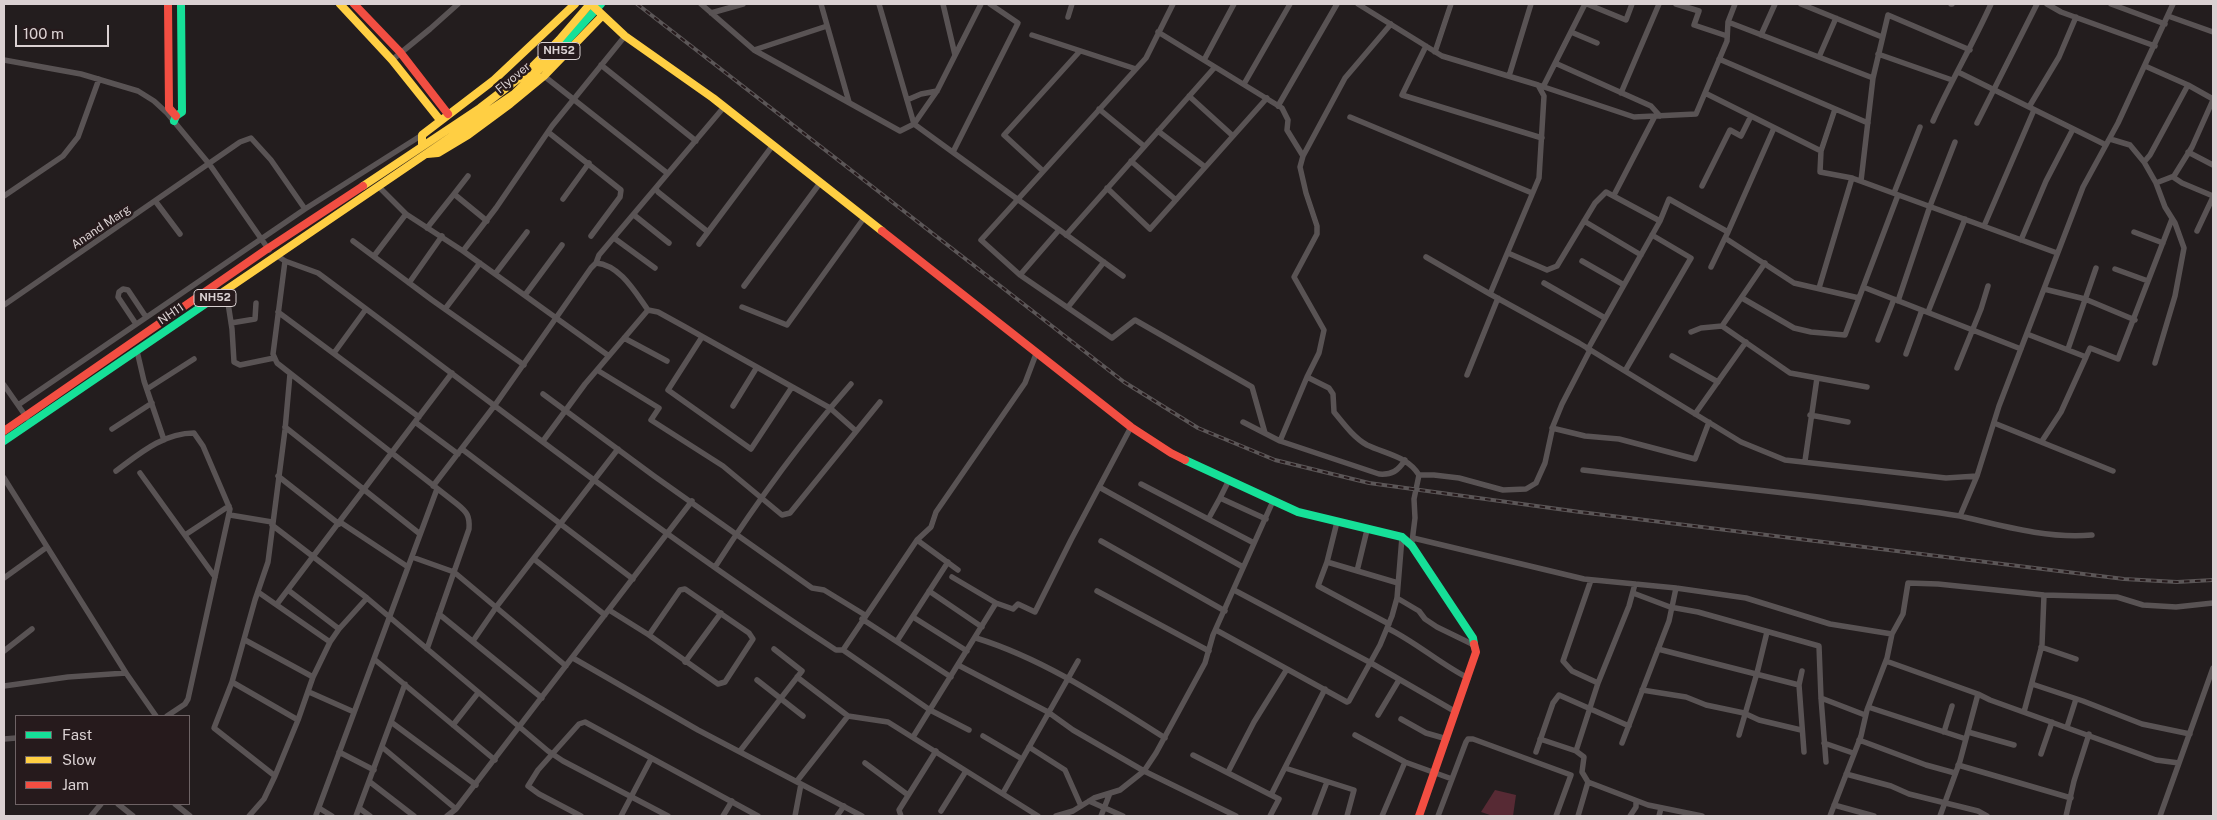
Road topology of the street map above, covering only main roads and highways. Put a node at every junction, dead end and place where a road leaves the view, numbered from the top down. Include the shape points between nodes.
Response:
1 (168, 4) edge
2 (181, 4) edge
3 (340, 4) edge
4 (355, 4) edge
5 (575, 4) edge
6 (590, 4) edge
7 (601, 4) edge
8 (602, 16) junction
9 (448, 114) junction
10 (440, 120) junction
11 (422, 146) junction
12 (425, 154) junction
13 (28, 420) junction
14 (4, 431) edge
15 (4, 441) edge
16 (1419, 816) edge

1 - 2 main road via 169,108 175,118 182,112
3 - 10 main road via 392,60
4 - 9 main road via 400,52
5 - 9 main road via 494,80
6 - 8 main road
6 - 11 main road, Flyover / NH52 via 527,72
7 - 12 main road, Flyover / NH52 via 565,45 514,94
8 - 12 main road via 544,76 510,104 438,153
8 - 16 main road via 773,145 1131,427 1171,453 1298,512 1412,542 1473,638 1476,652
9 - 10 main road
10 - 11 main road via 422,136
11 - 13 main road, NH52 via 267,249
12 - 13 main road, NH11 / NH52 via 137,352
13 - 14 main road, NH52
13 - 15 main road, NH11 / NH52

